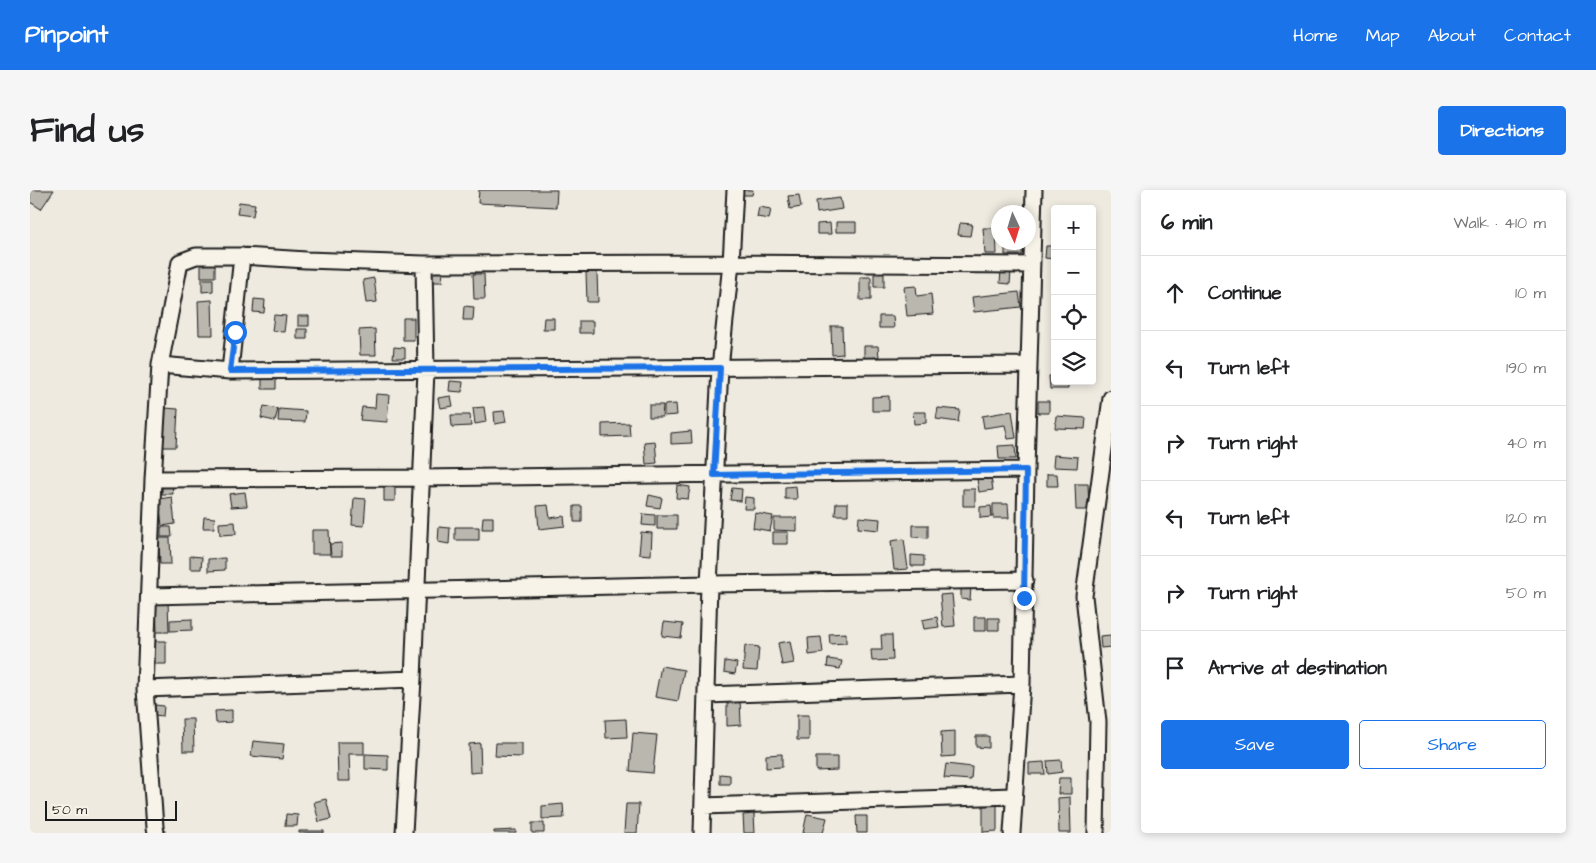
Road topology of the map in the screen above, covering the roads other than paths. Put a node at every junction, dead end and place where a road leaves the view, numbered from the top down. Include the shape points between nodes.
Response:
1 (735, 190) edge
2 (1034, 190) edge
3 (242, 256) junction
4 (731, 263) junction
5 (424, 264) junction
6 (1032, 265) junction
7 (1029, 364) junction
8 (160, 366) junction
9 (720, 368) junction
10 (426, 370) junction
11 (230, 371) junction
12 (1111, 398) edge
13 (1026, 470) junction
14 (714, 475) junction
15 (421, 478) junction
16 (153, 479) junction
17 (1025, 580) junction
18 (709, 584) junction
19 (416, 590) junction
20 (149, 596) junction
21 (413, 679) junction
22 (1022, 684) junction
23 (145, 690) junction
24 (706, 695) junction
25 (1013, 796) junction
26 (703, 806) junction
27 (156, 833) edge
28 (404, 833) edge
29 (702, 833) edge
30 (1012, 833) edge
31 (1096, 833) edge

1 - 4 street
2 - 6 street
3 - 5 street
3 - 8 street via 196,256 180,262
3 - 11 street
4 - 5 street
4 - 6 street
4 - 9 street
5 - 10 street
6 - 7 street
7 - 9 street
7 - 13 street
8 - 11 street
8 - 16 street
9 - 10 street
9 - 14 street
10 - 11 street
10 - 15 street
12 - 31 street via 1084,596 1098,722
13 - 14 street
13 - 17 street
14 - 15 street
14 - 18 street
15 - 16 street
15 - 19 street
16 - 20 street
17 - 18 street
17 - 22 street
18 - 19 street
18 - 24 street
19 - 20 street
19 - 21 street
20 - 23 street
21 - 23 street
21 - 28 street
22 - 24 street
22 - 25 street
23 - 27 street
24 - 26 street
25 - 26 street
25 - 30 street
26 - 29 street

